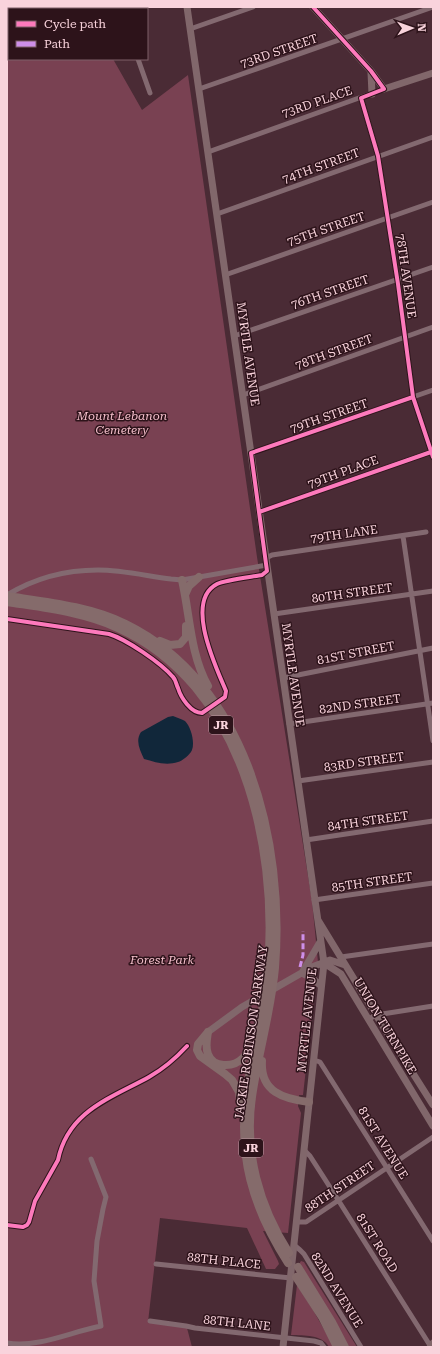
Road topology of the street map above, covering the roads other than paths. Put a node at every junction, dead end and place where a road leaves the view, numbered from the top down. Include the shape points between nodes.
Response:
1 (187, 7) edge
2 (253, 7) edge
3 (313, 7) edge
4 (433, 7) edge
5 (190, 29) junction
6 (341, 40) junction
7 (138, 60) edge
8 (371, 71) junction
9 (433, 73) edge
10 (199, 89) junction
11 (384, 89) junction
12 (150, 93) dead end
13 (372, 94) junction
14 (361, 98) junction
15 (433, 137) edge
16 (208, 152) junction
17 (378, 156) junction
18 (433, 202) edge
19 (217, 214) junction
20 (388, 218) junction
21 (433, 267) edge
22 (225, 275) junction
23 (397, 279) junction
24 (433, 328) edge
25 (234, 336) junction
26 (405, 337) junction
27 (433, 390) edge
28 (243, 395) junction
29 (413, 397) junction
30 (251, 453) junction
31 (432, 453) edge
32 (259, 512) junction
33 (426, 532) dead end
34 (403, 536) junction
35 (266, 562) junction
36 (199, 576) junction
37 (180, 580) junction
38 (433, 591) edge
39 (412, 594) junction
40 (7, 595) edge
41 (185, 595) junction
42 (13, 601) edge
43 (274, 614) junction
44 (126, 624) junction
45 (433, 648) edge
46 (420, 650) junction
47 (283, 678) junction
48 (430, 704) edge
49 (217, 705) junction
50 (289, 724) junction
51 (433, 741) edge
52 (433, 762) edge
53 (298, 781) junction
54 (433, 821) edge
55 (306, 840) junction
56 (433, 883) edge
57 (314, 900) junction
58 (316, 917) junction
59 (320, 942) junction
60 (433, 944) edge
61 (341, 957) junction
62 (324, 963) junction
63 (345, 965) junction
64 (271, 970) junction
65 (302, 973) junction
66 (321, 986) junction
67 (433, 1006) edge
68 (265, 1014) junction
69 (376, 1015) junction
70 (369, 1019) junction
71 (260, 1024) junction
72 (208, 1032) junction
73 (264, 1037) junction
74 (314, 1060) junction
75 (309, 1102) junction
76 (433, 1105) edge
77 (433, 1126) edge
78 (243, 1132) junction
79 (433, 1137) edge
80 (304, 1150) junction
81 (92, 1160) dead end
82 (387, 1168) junction
83 (338, 1200) junction
84 (296, 1222) junction
85 (433, 1241) edge
86 (294, 1245) junction
87 (291, 1253) junction
88 (288, 1263) dead end
89 (156, 1264) dead end
90 (298, 1268) dead end
91 (293, 1277) junction
92 (150, 1321) dead end
93 (284, 1338) junction
94 (12, 1345) edge
95 (40, 1345) edge
96 (323, 1346) edge
97 (431, 1346) edge
98 (283, 1347) edge
99 (337, 1347) edge
100 (344, 1347) edge
101 (361, 1347) edge

1 - 5 main road, MYRTLE AVENUE
2 - 5 street
3 - 6 main road
4 - 6 street, 73RD STREET
5 - 10 main road, MYRTLE AVENUE
6 - 8 main road
6 - 10 street, 73RD STREET
7 - 12 street
8 - 11 main road
8 - 13 main road
9 - 11 main road, 73RD PLACE
10 - 16 main road, MYRTLE AVENUE
11 - 13 street, 73RD PLACE
13 - 14 street, 73RD PLACE
14 - 16 street, 73RD PLACE
14 - 17 street, 78TH AVENUE
15 - 17 street, 74TH STREET
16 - 19 main road, MYRTLE AVENUE
17 - 19 street, 74TH STREET
17 - 20 street, 78TH AVENUE
18 - 20 street, 75TH STREET
19 - 22 main road, MYRTLE AVENUE
20 - 22 street, 75TH STREET
20 - 23 street, 78TH AVENUE
21 - 23 street, 76TH STREET
22 - 25 main road, MYRTLE AVENUE
23 - 25 street, 76TH STREET
23 - 26 street, 78TH AVENUE
24 - 26 street, 78TH STREET
25 - 28 main road, MYRTLE AVENUE
26 - 28 street, 78TH STREET
26 - 29 street, 78TH AVENUE
27 - 29 street, 79TH STREET
28 - 30 main road, MYRTLE AVENUE
29 - 30 street, 79TH STREET
29 - 31 street, 78TH AVENUE
30 - 32 main road, MYRTLE AVENUE
31 - 32 street, 79TH PLACE
32 - 35 main road, MYRTLE AVENUE
33 - 34 street, 79TH LANE
34 - 35 street, 79TH LANE via 272,555
34 - 39 street
35 - 36 street, 79TH LANE
35 - 43 main road, MYRTLE AVENUE
36 - 37 street, 79TH LANE
36 - 41 highway via 189,586
37 - 40 street via 117,571 78,571 42,578 25,584
37 - 41 highway
37 - 44 highway via 187,631 182,643 176,646 168,645 147,632
38 - 39 street, 80TH STREET
39 - 43 street, 80TH STREET
39 - 46 street
40 - 42 highway, JACKIE ROBINSON PARKWAY / JR
41 - 49 highway via 197,663
42 - 44 highway, JACKIE ROBINSON PARKWAY / JR via 76,607
42 - 64 highway, JACKIE ROBINSON PARKWAY / JR via 87,616 128,633 173,664 191,681 208,704 227,736 242,769 258,821 269,904
43 - 47 main road, MYRTLE AVENUE
44 - 49 highway, JACKIE ROBINSON PARKWAY / JR via 179,660
45 - 46 street, 81ST STREET
46 - 47 street, 81ST STREET
46 - 48 street
47 - 50 main road, MYRTLE AVENUE
48 - 50 street, 82ND STREET
48 - 51 street
49 - 64 highway, JACKIE ROBINSON PARKWAY / JR via 245,758 264,818 275,893 276,931
50 - 53 main road, MYRTLE AVENUE
52 - 53 street, 83RD STREET
53 - 55 main road, MYRTLE AVENUE
54 - 55 street, 84TH STREET
55 - 57 main road, MYRTLE AVENUE
56 - 57 street, 85TH STREET
57 - 58 main road, MYRTLE AVENUE
58 - 59 main road, MYRTLE AVENUE
58 - 61 main road, UNION TURNPIKE
59 - 62 main road, MYRTLE AVENUE
59 - 65 main road
60 - 61 street
61 - 63 main road, UNION TURNPIKE
62 - 63 main road, UNION TURNPIKE via 330,960
62 - 65 main road
62 - 66 main road, MYRTLE AVENUE
62 - 70 main road, UNION TURNPIKE via 341,974
63 - 69 main road, UNION TURNPIKE
64 - 68 highway, JACKIE ROBINSON PARKWAY / JR
65 - 66 main road
65 - 72 main road via 242,1007
66 - 74 main road, MYRTLE AVENUE
67 - 69 street
68 - 71 highway, JACKIE ROBINSON PARKWAY / JR
68 - 73 highway, JACKIE ROBINSON PARKWAY / JR
69 - 70 street
69 - 76 main road, UNION TURNPIKE
70 - 77 main road, UNION TURNPIKE
71 - 72 highway via 246,1054 230,1065 218,1064 210,1058 207,1046
71 - 78 highway, JACKIE ROBINSON PARKWAY / JR via 247,1086
72 - 78 highway via 198,1044 197,1050 200,1056 229,1077 237,1088
73 - 75 highway via 262,1066 267,1083 284,1097
73 - 87 highway, JACKIE ROBINSON PARKWAY / JR via 252,1099 251,1148 263,1203 273,1225
74 - 75 main road, MYRTLE AVENUE
74 - 82 street, 81ST AVENUE via 320,1062
75 - 80 main road, MYRTLE AVENUE
78 - 88 highway, JACKIE ROBINSON PARKWAY / JR via 249,1177 256,1201 266,1225
79 - 82 street, 88TH STREET
80 - 83 street, 81ST ROAD
80 - 84 main road, MYRTLE AVENUE
81 - 95 street via 106,1197 102,1209 94,1281 101,1326 86,1328
82 - 83 street, 88TH STREET
82 - 85 street, 81ST AVENUE
83 - 84 street, 88TH STREET via 306,1222
83 - 97 street, 81ST ROAD
84 - 86 main road, MYRTLE AVENUE
86 - 87 main road, MYRTLE AVENUE
86 - 101 street, 82ND AVENUE via 304,1254
87 - 91 main road, MYRTLE AVENUE
89 - 91 street, 88TH PLACE
90 - 100 highway via 332,1322
91 - 93 main road, MYRTLE AVENUE
91 - 99 highway via 322,1317
92 - 93 street, 88TH LANE
93 - 96 street, 88TH LANE via 316,1342
93 - 98 main road, MYRTLE AVENUE
94 - 95 street

